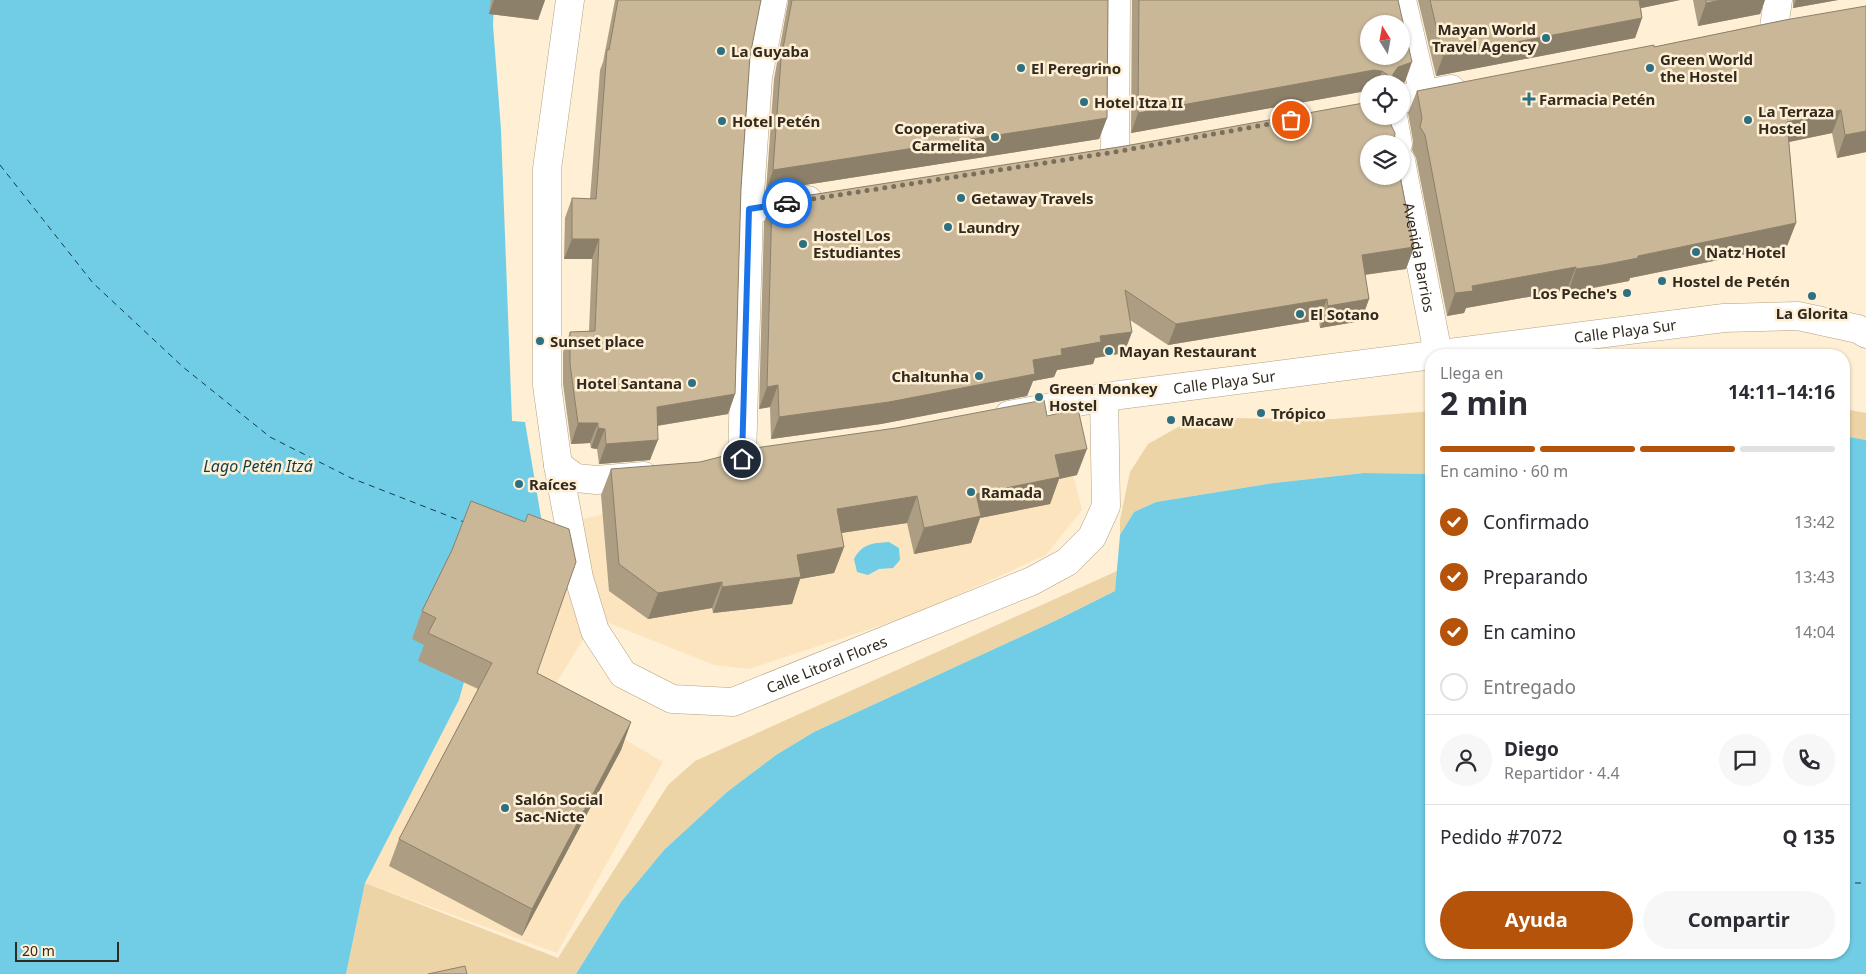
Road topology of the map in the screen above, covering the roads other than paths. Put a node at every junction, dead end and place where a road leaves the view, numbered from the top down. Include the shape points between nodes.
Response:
1 (570, 0) edge
2 (773, 0) edge
3 (1116, 0) edge
4 (1402, 0) edge
5 (1778, 0) edge
6 (1801, 22) edge
7 (1472, 85) edge
8 (1412, 97) edge
9 (1086, 156) edge
10 (1406, 185) edge
11 (836, 195) edge
12 (749, 209) junction
13 (1866, 334) edge
14 (1437, 349) edge
15 (1478, 349) edge
16 (1425, 356) edge
17 (1104, 397) junction
18 (989, 419) edge
19 (770, 455) edge
20 (742, 459) junction
21 (558, 465) junction
22 (715, 466) edge
23 (670, 474) edge

1 - 21 street, Calle Litoral Flores via 547,169 547,385
2 - 12 street via 758,77
3 - 9 street via 1125,150
4 - 8 street
5 - 6 street via 1764,29
7 - 8 street
10 - 14 street, Avenida Barrios
11 - 12 street
12 - 20 street
13 - 15 street, Calle Playa Sur via 1858,329 1798,316 1724,318
16 - 17 street, Calle Playa Sur
17 - 18 street, Calle Playa Sur
17 - 21 street, Calle Litoral Flores via 1106,506 1092,537 1067,562 1032,582 733,702 672,699 623,674 594,631 579,578
19 - 20 street
20 - 22 street
21 - 23 street via 576,478 596,480

